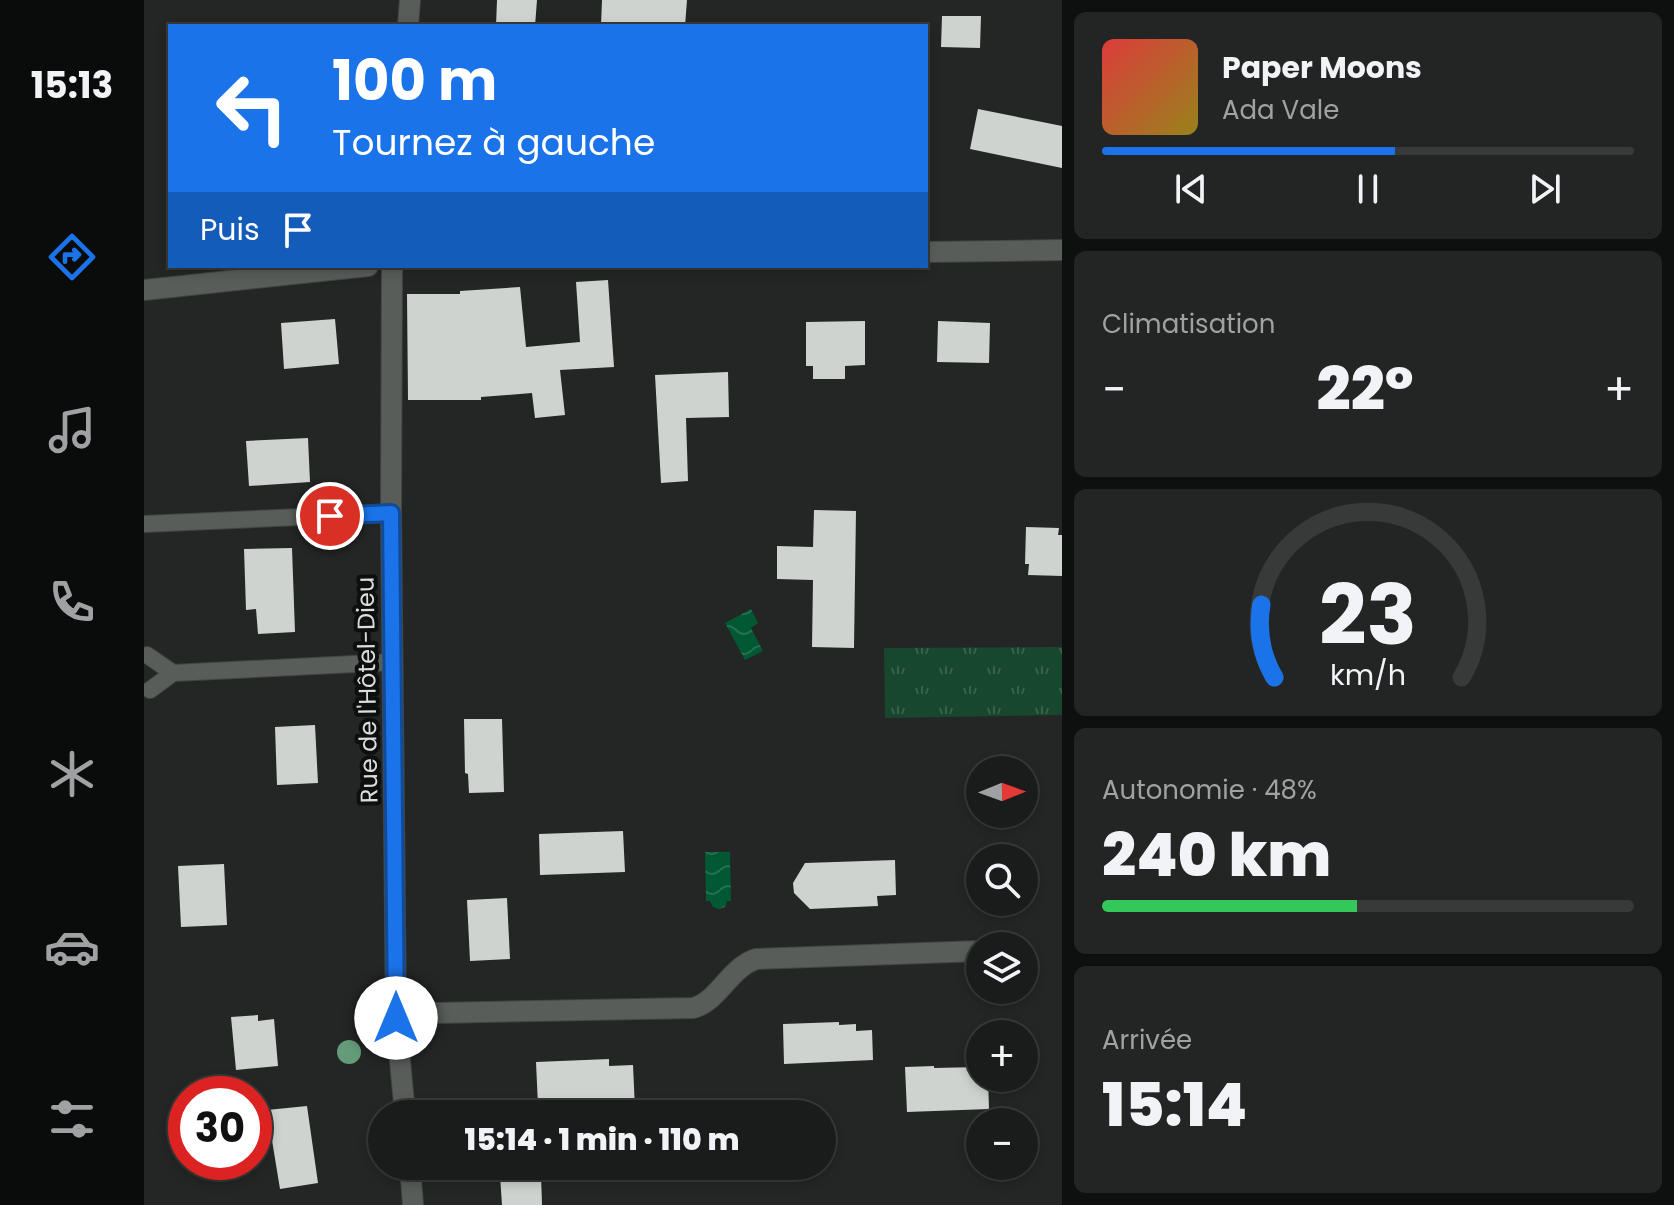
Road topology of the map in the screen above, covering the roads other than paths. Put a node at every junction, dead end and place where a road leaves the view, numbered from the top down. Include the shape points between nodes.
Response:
1 (410, 0) edge
2 (408, 24) edge
3 (1062, 250) edge
4 (928, 252) edge
5 (349, 268) edge
6 (392, 268) edge
7 (144, 290) edge
8 (391, 513) junction
9 (144, 524) edge
10 (147, 655) dead end
11 (394, 662) junction
12 (173, 673) junction
13 (150, 690) dead end
14 (966, 952) edge
15 (396, 1018) junction
16 (404, 1100) edge
17 (411, 1180) edge
18 (413, 1205) edge

1 - 2 street
3 - 4 street
5 - 7 street
6 - 8 street, Rue de l'Hôtel-Dieu
8 - 9 lane
8 - 11 street, Rue de l'Hôtel-Dieu
10 - 12 lane
11 - 12 lane
11 - 15 street, Rue de l'Hôtel-Dieu
12 - 13 lane
14 - 15 street via 756,959 742,964 705,1005 693,1008
15 - 16 street, Rue de l'Hôtel-Dieu
17 - 18 street

